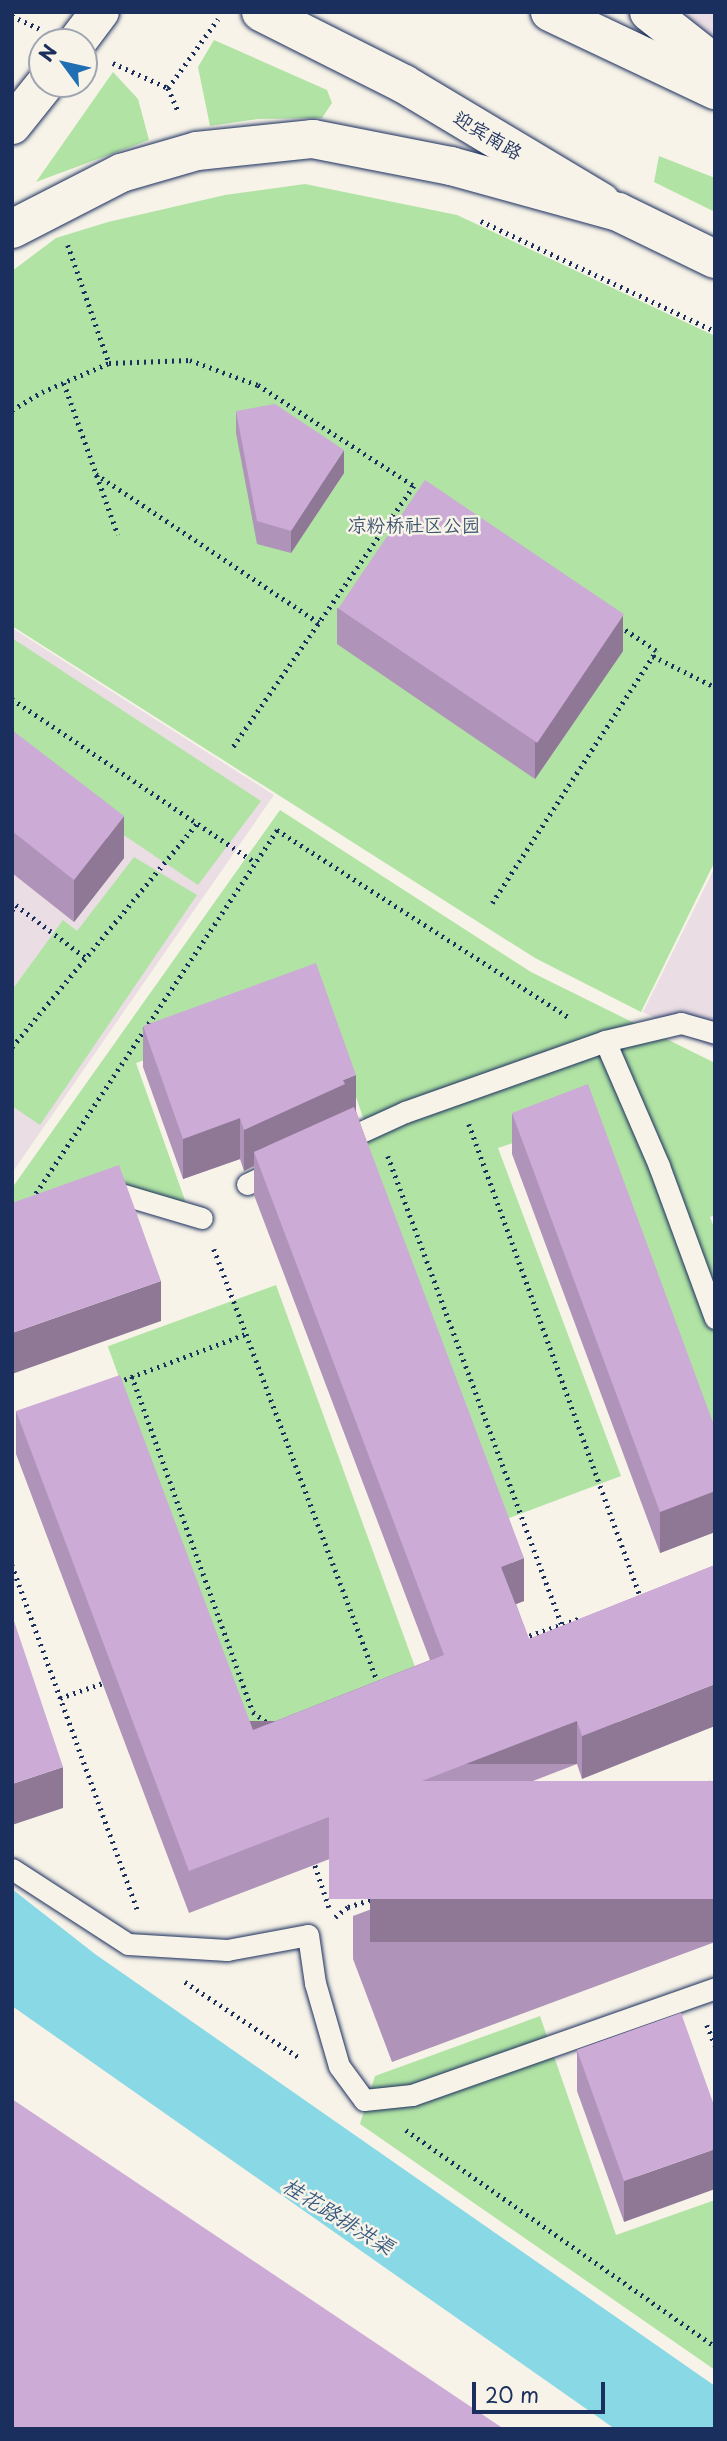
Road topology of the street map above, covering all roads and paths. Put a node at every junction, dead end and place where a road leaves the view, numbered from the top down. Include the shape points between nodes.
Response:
1 (223, 12) edge
2 (261, 12) edge
3 (550, 12) edge
4 (649, 12) edge
5 (98, 53) edge
6 (715, 64) edge
7 (715, 90) edge
8 (34, 98) edge
9 (12, 125) edge
10 (618, 212) junction
11 (472, 216) dead end
12 (12, 229) edge
13 (66, 242) dead end
14 (715, 259) edge
15 (715, 331) edge
16 (109, 363) junction
17 (64, 383) junction
18 (12, 410) edge
19 (96, 474) junction
20 (413, 487) junction
21 (424, 495) edge
22 (118, 535) dead end
23 (610, 620) edge
24 (319, 623) junction
25 (653, 656) junction
26 (715, 687) edge
27 (12, 699) edge
28 (232, 749) dead end
29 (197, 823) junction
30 (255, 862) junction
31 (492, 902) dead end
32 (12, 910) edge
33 (86, 958) junction
34 (715, 1033) edge
35 (605, 1041) junction
36 (12, 1047) edge
37 (458, 1093) junction
38 (377, 1126) junction
39 (317, 1152) edge
40 (294, 1163) edge
41 (247, 1184) dead end
42 (80, 1197) edge
43 (26, 1209) edge
44 (202, 1218) joint
45 (715, 1318) edge
46 (246, 1335) junction
47 (132, 1376) junction
48 (108, 1385) edge
49 (12, 1565) edge
50 (653, 1594) edge
51 (641, 1598) junction
52 (628, 1603) edge
53 (589, 1616) edge
54 (562, 1625) junction
55 (227, 1641) junction
56 (510, 1643) edge
57 (215, 1646) edge
58 (112, 1680) edge
59 (393, 1683) edge
60 (380, 1687) junction
61 (368, 1691) edge
62 (60, 1698) junction
63 (283, 1721) edge
64 (270, 1725) junction
65 (275, 1738) edge
66 (715, 1781) edge
67 (568, 1834) junction
68 (573, 1847) edge
69 (312, 1854) edge
70 (12, 1870) edge
71 (332, 1918) junction
72 (308, 1935) junction
73 (128, 1944) junction
74 (150, 1946) junction
75 (715, 1988) edge
76 (308, 2063) dead end
77 (364, 2100) junction
78 (715, 2346) edge

1 - 5 path via 168,88
2 - 10 main road, 迎宾南路 via 404,84
3 - 7 main road
4 - 6 main road
8 - 9 main road
10 - 12 main road via 451,166 313,139 184,154 121,173
10 - 14 main road, 迎宾南路
11 - 15 path
13 - 16 path
16 - 17 path
16 - 20 path via 190,360 258,385
17 - 18 path
17 - 19 path
19 - 22 path
19 - 24 path
20 - 21 path
20 - 24 path
23 - 25 path via 656,651
24 - 28 path
25 - 26 path
25 - 31 path
27 - 29 path
29 - 30 path
29 - 33 path
30 - 35 path via 277,830
30 - 43 path
32 - 33 path via 16,905
33 - 36 path
34 - 35 lane via 681,1023
35 - 37 lane
35 - 45 lane via 659,1166
37 - 38 lane
37 - 51 path
38 - 39 lane
38 - 54 path
40 - 41 lane
42 - 44 lane via 106,1188
44 - 46 path
46 - 47 path
46 - 60 path
47 - 48 path
47 - 55 path
49 - 62 path
50 - 51 path
51 - 52 path
53 - 54 path
54 - 56 path
55 - 57 path
55 - 64 path via 253,1712
58 - 62 path
59 - 60 path
60 - 61 path
62 - 74 path
63 - 64 path
64 - 65 path
66 - 67 path
67 - 68 path
67 - 71 path via 348,1907
69 - 71 path
70 - 73 lane
71 - 72 path
72 - 74 lane via 227,1950
72 - 77 lane via 339,2066
73 - 74 lane
73 - 76 path
75 - 77 lane via 412,2095
77 - 78 path

